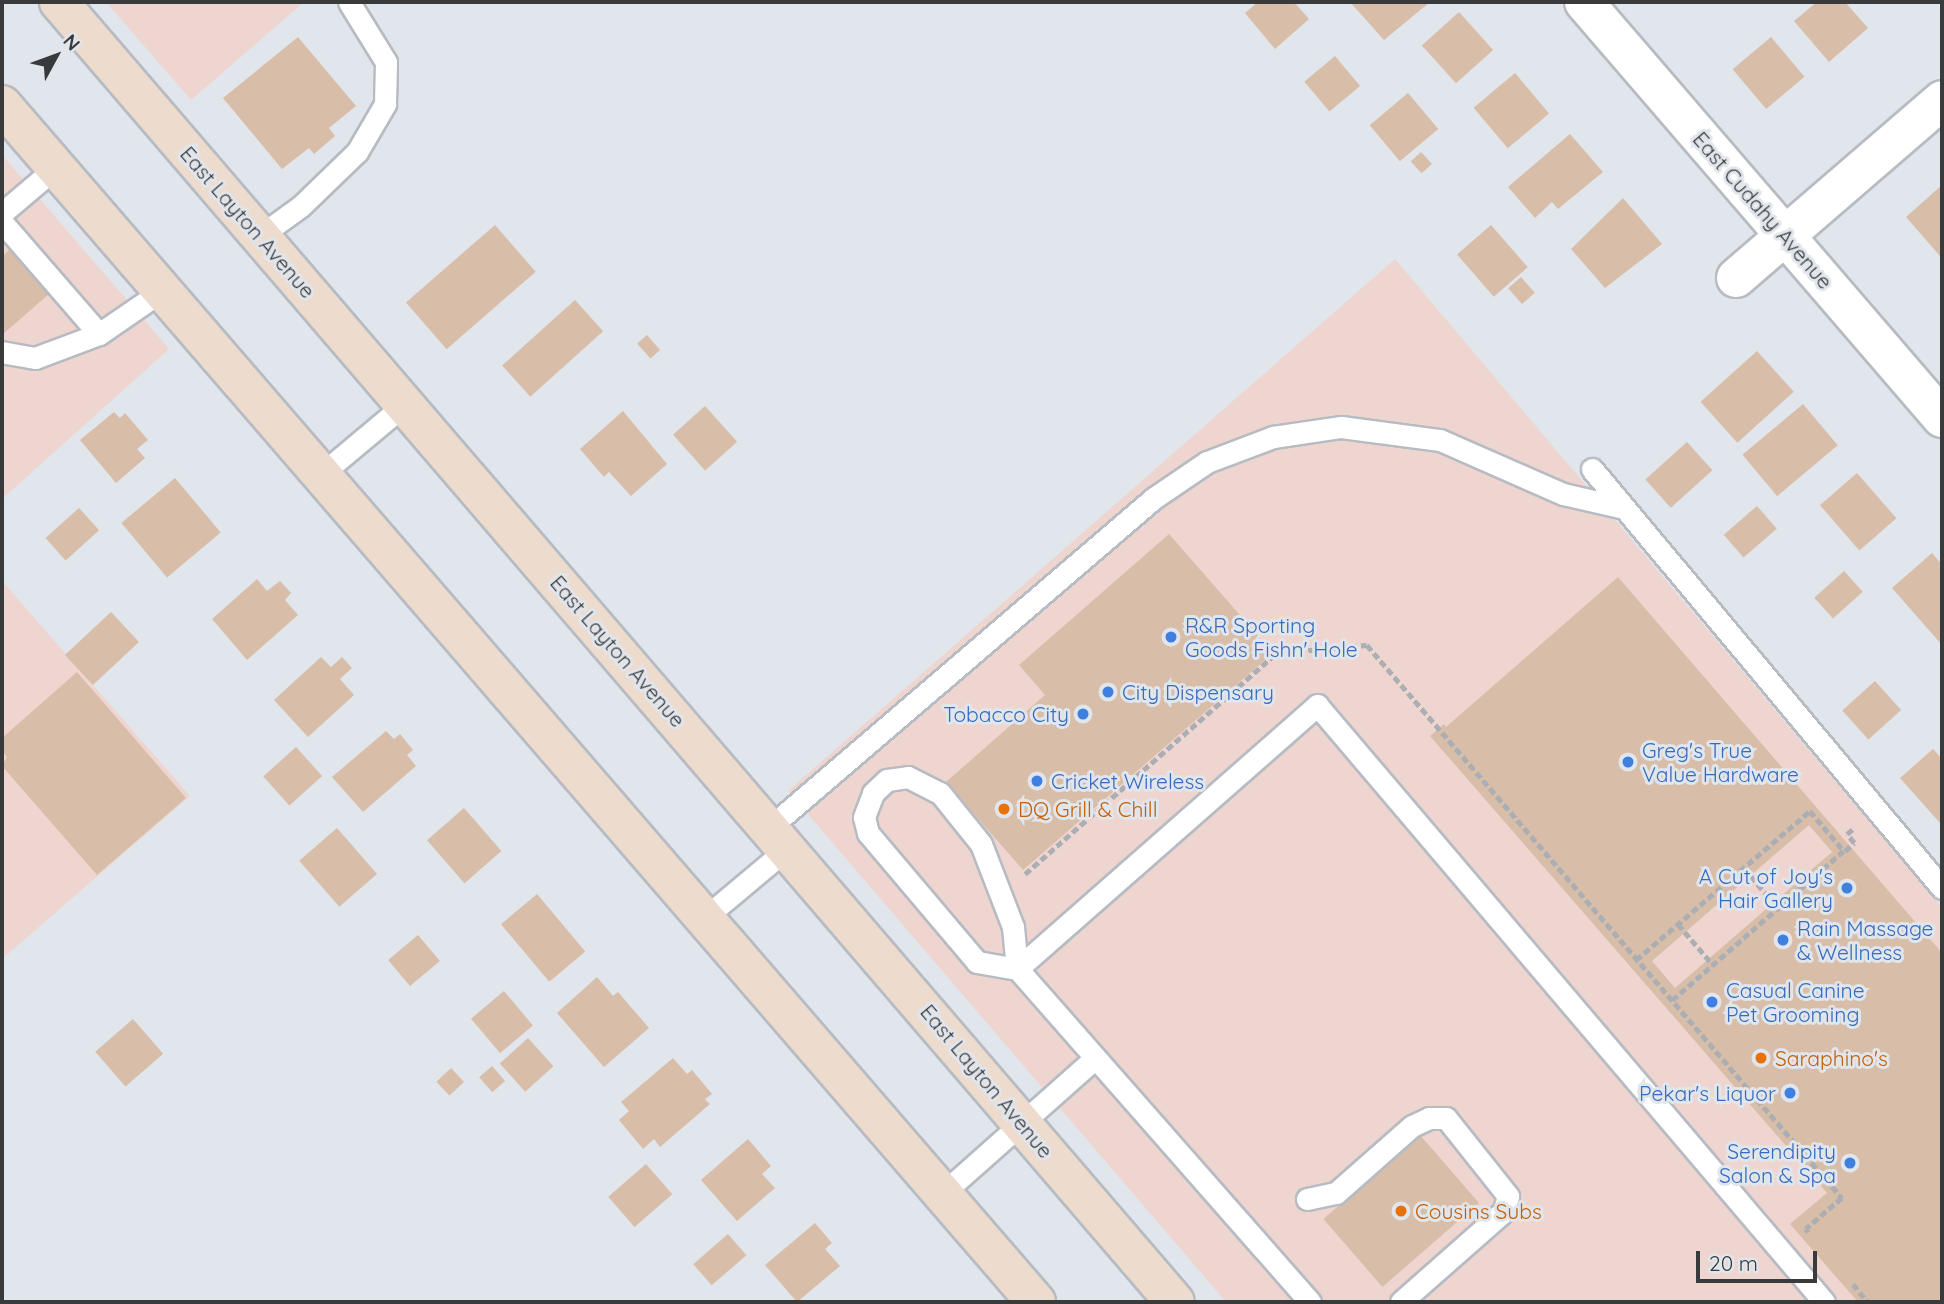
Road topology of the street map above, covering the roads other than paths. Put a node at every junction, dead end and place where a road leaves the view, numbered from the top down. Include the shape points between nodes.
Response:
1 (59, 2) edge
2 (349, 2) edge
3 (1584, 2) edge
4 (1942, 100) edge
5 (2, 106) edge
6 (55, 169) junction
7 (2, 213) edge
8 (2, 222) edge
9 (261, 235) junction
10 (1785, 235) junction
11 (1736, 278) dead end
12 (160, 292) junction
13 (99, 334) junction
14 (2, 352) edge
15 (405, 404) junction
16 (1942, 418) edge
17 (1592, 469) dead end
18 (318, 476) junction
19 (1624, 508) junction
20 (779, 838) junction
21 (1942, 888) edge
22 (703, 919) junction
23 (1017, 969) junction
24 (1095, 1058) junction
25 (1023, 1123) junction
26 (942, 1194) junction
27 (1307, 1199) dead end
28 (1036, 1302) edge
29 (1175, 1302) edge
30 (1310, 1302) edge
31 (1401, 1302) edge
32 (1824, 1302) edge

1 - 9 main road, East Layton Avenue
2 - 9 lane via 386,62 385,104 358,152
3 - 10 street, East Cudahy Avenue
4 - 10 street
5 - 6 main road
6 - 7 lane
6 - 12 main road
8 - 13 lane
9 - 15 main road, East Layton Avenue
10 - 11 street
10 - 16 street, East Cudahy Avenue
12 - 13 lane
12 - 18 main road
13 - 14 lane via 35,358
15 - 18 lane
15 - 20 main road, East Layton Avenue
17 - 19 lane
18 - 22 main road
19 - 20 lane via 1563,494 1508,466 1440,440 1341,427 1273,437 1207,463 1154,498
19 - 21 lane
20 - 22 lane
20 - 25 main road, East Layton Avenue
22 - 26 main road
23 - 23 lane via 977,962 868,832 864,817 873,793 887,780 908,777 940,793 981,844 1013,927
23 - 24 lane
23 - 32 lane via 1317,705
24 - 25 lane
24 - 30 lane
25 - 26 lane
25 - 29 main road, East Layton Avenue
26 - 28 main road
27 - 31 lane via 1336,1193 1412,1126 1429,1118 1446,1118 1508,1196 1503,1212

